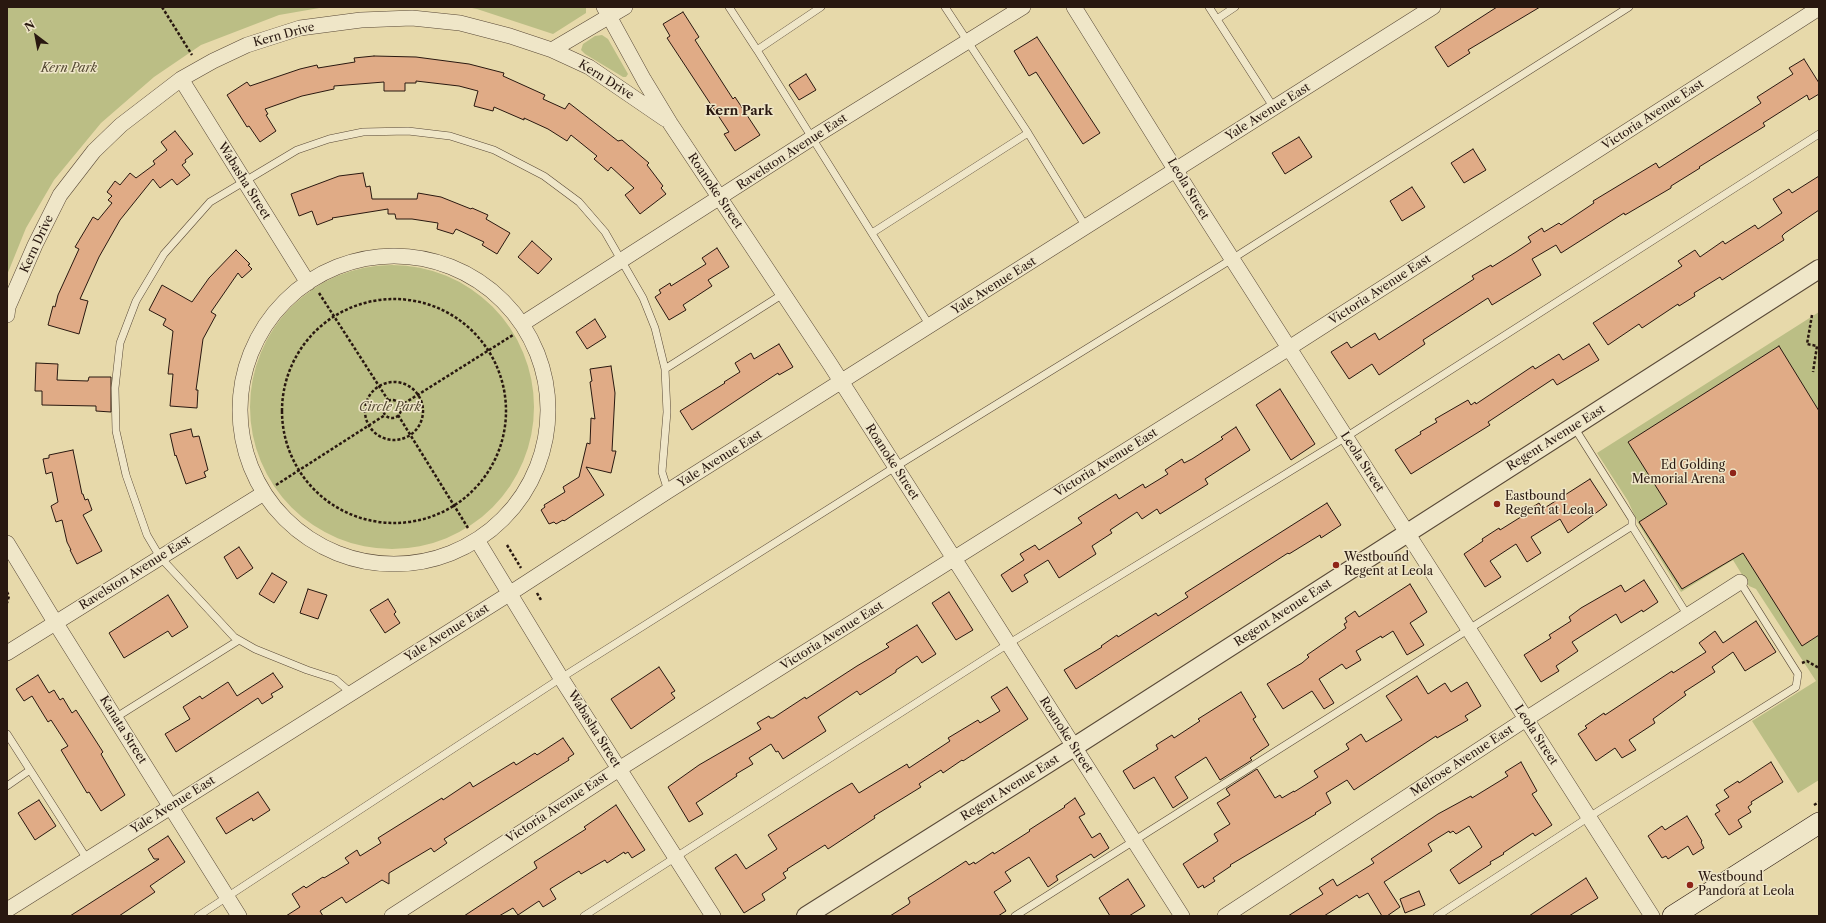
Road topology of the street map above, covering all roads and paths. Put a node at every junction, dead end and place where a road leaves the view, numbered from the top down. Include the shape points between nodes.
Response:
1 (162, 7) edge
2 (625, 7) edge
3 (729, 7) edge
4 (821, 7) edge
5 (945, 7) edge
6 (1023, 7) edge
7 (1074, 7) edge
8 (1209, 7) edge
9 (1235, 7) edge
10 (1433, 7) edge
11 (1629, 7) edge
12 (1819, 8) edge
13 (607, 12) edge
14 (1217, 19) junction
15 (968, 41) junction
16 (552, 50) junction
17 (757, 50) junction
18 (200, 68) junction
19 (181, 79) junction
20 (1274, 108) junction
21 (670, 123) junction
22 (1028, 132) junction
23 (1819, 134) edge
24 (812, 138) junction
25 (1176, 170) junction
26 (243, 181) junction
27 (720, 198) junction
28 (1087, 227) junction
29 (872, 233) junction
30 (1232, 259) junction
31 (623, 261) junction
32 (1816, 274) edge
33 (309, 282) junction
34 (783, 294) junction
35 (7, 315) edge
36 (1812, 315) dead end
37 (334, 316) junction
38 (523, 326) junction
39 (930, 326) junction
40 (1289, 348) junction
41 (489, 351) junction
42 (664, 369) junction
43 (1813, 372) dead end
44 (842, 383) junction
45 (379, 386) junction
46 (418, 395) junction
47 (388, 400) junction
48 (400, 406) junction
49 (385, 415) junction
50 (398, 415) junction
51 (369, 426) junction
52 (1574, 427) junction
53 (410, 434) junction
54 (1346, 437) junction
55 (895, 466) junction
56 (298, 471) junction
57 (668, 492) junction
58 (264, 493) junction
59 (454, 506) junction
60 (1632, 526) junction
61 (1407, 532) junction
62 (477, 540) junction
63 (7, 543) edge
64 (160, 557) junction
65 (955, 558) junction
66 (1740, 582) joint
67 (7, 592) edge
68 (510, 594) junction
69 (7, 603) edge
70 (1688, 616) junction
71 (55, 622) junction
72 (1468, 630) junction
73 (239, 640) junction
74 (1008, 644) junction
75 (7, 653) edge
76 (561, 678) junction
77 (351, 693) junction
78 (115, 718) junction
79 (1526, 719) junction
80 (7, 734) edge
81 (1074, 747) junction
82 (619, 768) junction
83 (30, 770) junction
84 (7, 786) edge
85 (171, 806) junction
86 (1589, 817) junction
87 (1819, 823) edge
88 (1134, 841) junction
89 (675, 857) junction
90 (88, 859) junction
91 (228, 898) junction
92 (7, 910) edge
93 (198, 916) edge
94 (239, 916) edge
95 (392, 916) edge
96 (584, 916) edge
97 (713, 916) edge
98 (806, 916) edge
99 (1016, 916) edge
100 (1182, 916) edge
101 (1225, 916) edge
102 (1437, 916) edge
103 (1652, 916) edge
104 (1673, 916) edge

1 - 18 path
2 - 13 street
3 - 17 lane
4 - 17 lane
5 - 15 lane
6 - 15 street, Ravelston Avenue East
7 - 25 street, Leola Street
8 - 14 lane
9 - 14 lane
10 - 20 street, Yale Avenue East
11 - 30 lane
12 - 40 street, Victoria Avenue East
13 - 16 street
13 - 21 street, Roanoke Street
14 - 20 lane
15 - 22 lane
15 - 24 street, Ravelston Avenue East
16 - 18 street, Kern Drive via 460,23 412,18 361,20 300,28 247,45
16 - 21 street, Kern Drive via 589,67
17 - 24 lane
18 - 19 street, Kern Drive
19 - 26 street, Wabasha Street
19 - 35 street, Kern Drive via 121,125 94,151 60,195 35,245 8,307
20 - 25 street, Yale Avenue East
21 - 27 street, Roanoke Street
22 - 28 lane
22 - 29 lane
23 - 54 lane
24 - 27 street, Ravelston Avenue East
24 - 29 lane
25 - 28 street, Yale Avenue East
25 - 30 street, Leola Street
26 - 31 lane via 297,150 363,132 408,130 450,136 494,150 544,176 579,202 605,232
26 - 33 street, Wabasha Street
26 - 64 lane via 210,202 164,254 136,301 120,343 115,388 116,431 126,475 144,528
27 - 31 street, Ravelston Avenue East
27 - 34 street, Roanoke Street
28 - 39 street, Yale Avenue East
29 - 39 lane
30 - 40 street, Leola Street
30 - 55 lane
31 - 38 street, Ravelston Avenue East
31 - 42 lane via 643,298 655,328
32 - 52 street, Regent Avenue East
33 - 37 path
33 - 38 street via 342,265 367,259 405,256 430,260 466,274 487,287 506,304
33 - 58 street via 286,300 268,322 254,346 244,372 240,400 243,442 251,468
34 - 42 lane
34 - 44 street, Roanoke Street
36 - 43 path via 1807,344 1817,346
37 - 41 path via 360,303 375,300 389,298 419,301 433,305 459,319 480,338
37 - 45 path
37 - 56 path via 316,329 302,346 294,358 284,386 281,400 283,430
38 - 41 path
38 - 62 street via 540,361 547,387 545,442 537,468 524,492 498,524
39 - 44 street, Yale Avenue East
40 - 54 street, Leola Street
40 - 65 street, Victoria Avenue East
41 - 46 path
41 - 59 path via 502,377 505,391 504,435 486,476
42 - 57 lane via 667,412 662,472
44 - 55 street, Roanoke Street
44 - 57 street, Yale Avenue East
45 - 46 path via 393,381 400,382
45 - 47 path
45 - 51 path via 366,400 365,414
46 - 48 path
46 - 53 path via 422,407 421,419
47 - 48 path via 394,400
47 - 49 path via 383,407
48 - 50 path
49 - 50 path via 393,418
49 - 51 path
50 - 53 path
51 - 53 path via 384,438 398,439
51 - 56 path
52 - 60 lane via 1632,519
52 - 61 street, Regent Avenue East
53 - 59 path
54 - 61 street, Leola Street
54 - 74 lane
55 - 65 street, Roanoke Street
55 - 76 lane
56 - 58 path
56 - 59 path via 329,503 369,520 383,523 413,521 441,513
57 - 68 street, Yale Avenue East
58 - 62 street via 282,517 305,536 331,551 360,561 390,564 420,562 450,554
58 - 64 street, Ravelston Avenue East
59 - 62 path
60 - 70 lane
60 - 72 lane
61 - 72 street, Leola Street
61 - 81 street, Regent Avenue East
62 - 68 street, Wabasha Street
63 - 71 street, Kanata Street
64 - 71 street, Ravelston Avenue East
64 - 73 lane
65 - 74 street, Roanoke Street
65 - 82 street, Victoria Avenue East
66 - 70 street, Melrose Avenue East
66 - 86 lane via 1798,674 1796,687
67 - 69 path
68 - 76 street, Wabasha Street
68 - 77 street, Yale Avenue East
70 - 79 street, Melrose Avenue East
71 - 75 street, Ravelston Avenue East
71 - 78 street, Kanata Street
72 - 79 street, Leola Street
72 - 88 lane
73 - 77 lane via 300,667 335,679
73 - 78 lane
74 - 81 street, Roanoke Street
74 - 89 lane
76 - 82 street, Wabasha Street
76 - 91 lane
77 - 85 street, Yale Avenue East
78 - 85 street, Kanata Street
79 - 86 street, Leola Street
79 - 101 street, Melrose Avenue East
80 - 83 lane
81 - 88 street, Roanoke Street
81 - 98 street, Regent Avenue East
82 - 89 street, Wabasha Street
82 - 95 street, Victoria Avenue East
83 - 84 lane
83 - 90 lane
85 - 90 street, Yale Avenue East
85 - 91 street, Kanata Street
86 - 102 lane
86 - 103 street, Leola Street
87 - 104 main road
88 - 99 lane
88 - 100 street, Roanoke Street
89 - 96 lane
89 - 97 street, Wabasha Street
90 - 92 street, Yale Avenue East
91 - 93 lane
91 - 94 street, Kanata Street

